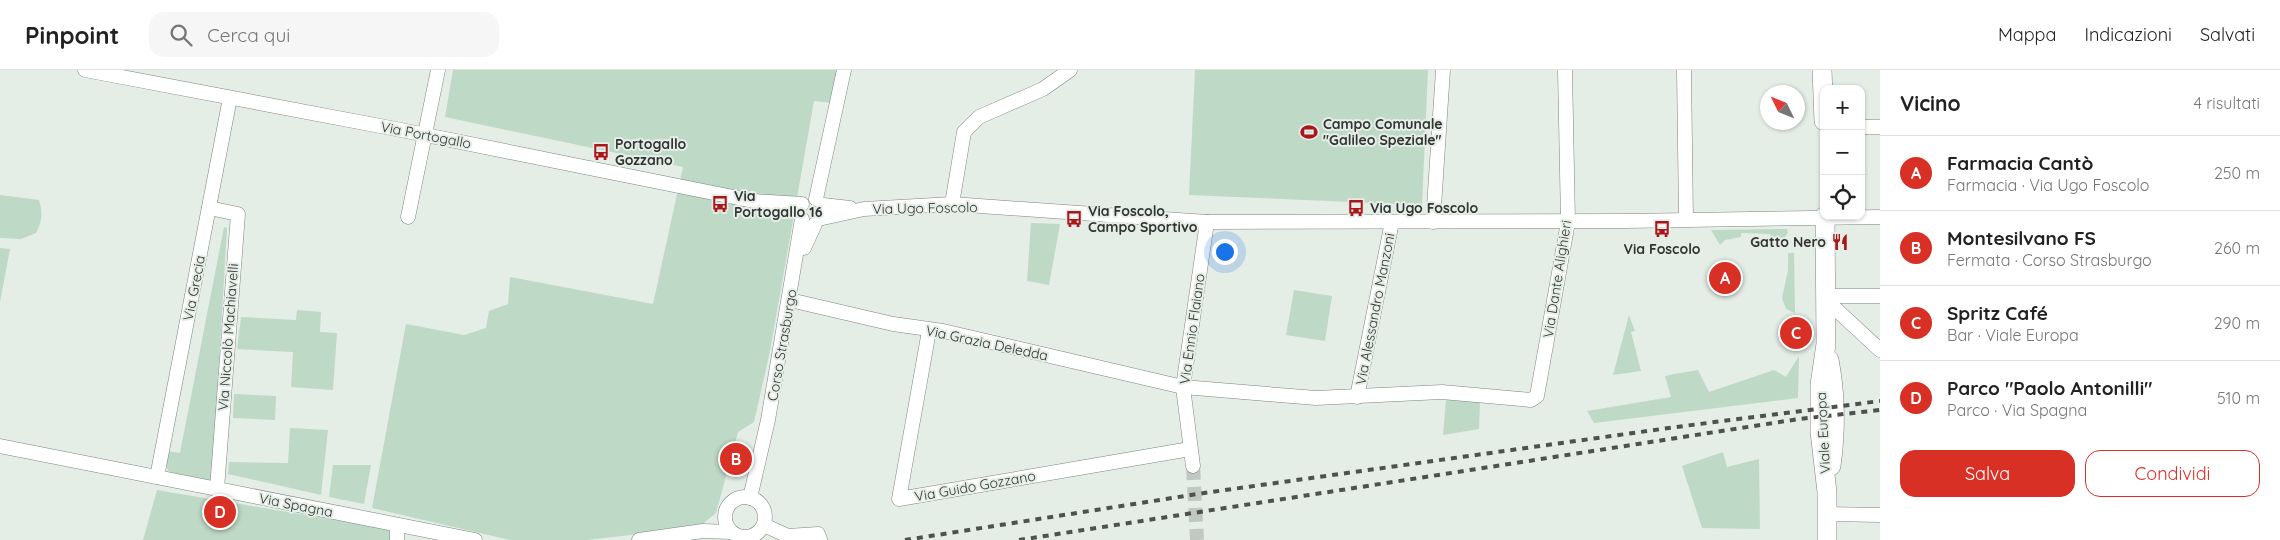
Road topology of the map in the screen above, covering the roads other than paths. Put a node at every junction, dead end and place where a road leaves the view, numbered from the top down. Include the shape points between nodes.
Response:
1 (85, 70) edge
2 (438, 70) edge
3 (844, 70) edge
4 (1070, 70) edge
5 (1443, 70) edge
6 (1565, 70) edge
7 (1684, 70) edge
8 (1822, 70) edge
9 (1823, 85) edge
10 (230, 98) junction
11 (1865, 127) edge
12 (1880, 127) edge
13 (424, 135) junction
14 (952, 204) junction
15 (210, 208) junction
16 (812, 212) junction
17 (408, 217) dead end
18 (1820, 217) edge
19 (1865, 217) edge
20 (1880, 217) edge
21 (1686, 219) junction
22 (1825, 220) edge
23 (1207, 222) junction
24 (1392, 222) junction
25 (1433, 222) junction
26 (1568, 222) junction
27 (1880, 296) edge
28 (1826, 298) junction
29 (790, 300) junction
30 (929, 331) junction
31 (1880, 350) edge
32 (1183, 387) junction
33 (1537, 396) joint
34 (1357, 397) junction
35 (0, 446) edge
36 (1190, 449) junction
37 (1193, 466) tunnel mouth
38 (157, 477) junction
39 (217, 489) junction
40 (745, 498) junction
41 (1827, 514) junction
42 (1880, 515) edge
43 (397, 525) junction
44 (764, 525) junction
45 (733, 532) edge
46 (820, 539) edge
47 (397, 540) edge
48 (475, 540) edge
49 (639, 540) edge
50 (1827, 540) edge

1 - 10 street, Via Portogallo
2 - 13 street
3 - 16 street, Corso Strasburgo
4 - 14 street via 1043,89 980,117 967,128
5 - 25 street
6 - 26 street, Via Dante Alighieri
7 - 21 street
8 - 9 street
10 - 13 street, Via Portogallo
10 - 15 street, Via Grecia
11 - 12 street
13 - 16 street, Via Portogallo
13 - 17 street
14 - 16 street, Via Ugo Foscolo
14 - 23 street, Via Ugo Foscolo
15 - 38 street, Via Grecia
15 - 39 street, Via Niccolò Machiavelli via 238,214
16 - 29 street, Corso Strasburgo
18 - 21 street, Via Ugo Foscolo
19 - 20 street, Via Ugo Foscolo
21 - 26 street, Via Ugo Foscolo
22 - 28 street, Viale Europa
23 - 24 street, Via Ugo Foscolo
23 - 32 street, Via Ennio Flaiano
24 - 25 street, Via Ugo Foscolo
24 - 34 street, Via Alessandro Manzoni
25 - 26 street, Via Ugo Foscolo
26 - 33 street, Via Dante Alighieri
27 - 28 street
28 - 31 street
28 - 41 street, Viale Europa via 1826,344 1835,390 1836,434
29 - 30 street, Via Grazia Deledda
29 - 40 street, Corso Strasburgo via 768,420 758,428
30 - 32 street, Via Grazia Deledda via 943,331
30 - 36 street, Via Guido Gozzano via 899,499
32 - 34 street, Via Alessandro Manzoni via 1316,398
32 - 36 street, Via Ennio Flaiano
33 - 34 street, Via Alessandro Manzoni via 1531,400 1442,392
35 - 38 street, Via Spagna
36 - 37 street, Via Ennio Flaiano
38 - 39 street, Via Spagna
39 - 43 street, Via Spagna
40 - 44 street via 762,507
40 - 45 street via 727,508
41 - 42 street
41 - 50 street, Viale Europa
43 - 47 street
43 - 48 street, Via Spagna
44 - 45 street via 756,534
44 - 46 street via 788,536 818,534
45 - 49 street via 703,531

